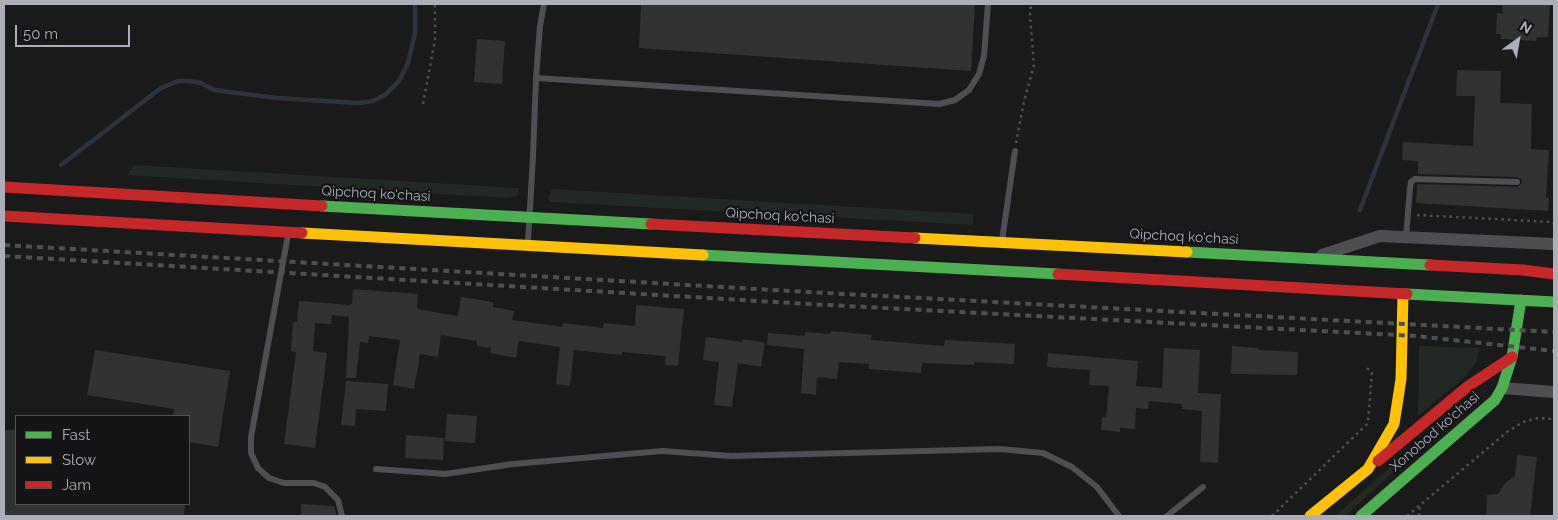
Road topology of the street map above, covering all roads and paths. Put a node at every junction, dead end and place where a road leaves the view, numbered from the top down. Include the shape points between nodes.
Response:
1 (435, 4) edge
2 (544, 4) edge
3 (988, 4) edge
4 (1032, 4) edge
5 (536, 78) junction
6 (423, 104) dead end
7 (1015, 151) joint
8 (1517, 182) dead end
9 (4, 187) edge
10 (111, 208) junction
11 (1408, 215) junction
12 (4, 216) edge
13 (529, 218) junction
14 (1554, 224) edge
15 (289, 233) junction
16 (1406, 237) junction
17 (1002, 242) junction
18 (1554, 244) edge
19 (527, 246) junction
20 (1310, 258) junction
21 (1404, 264) junction
22 (1523, 270) junction
23 (1554, 274) edge
24 (1403, 294) junction
25 (1521, 300) junction
26 (1554, 302) edge
27 (1512, 358) junction
28 (1364, 366) dead end
29 (1502, 388) junction
30 (1554, 392) edge
31 (1554, 419) edge
32 (376, 469) dead end
33 (1368, 470) junction
34 (1203, 487) dead end
35 (1420, 505) junction
36 (342, 516) edge
37 (1119, 516) edge
38 (1167, 516) edge
39 (1272, 516) edge
40 (1310, 516) edge
41 (1361, 516) edge
42 (1407, 516) edge
43 (1419, 516) edge

1 - 6 path via 435,40
2 - 5 lane
3 - 5 lane via 980,74 969,90 955,100 939,104
4 - 7 path via 1034,65
5 - 13 lane
7 - 17 lane
8 - 11 lane via 1415,178 1411,182
9 - 10 main road, Qipchoq ko'chasi
10 - 12 main road, Qipchoq ko'chasi
10 - 13 main road, Qipchoq ko'chasi
10 - 15 main road, Qipchoq ko'chasi
11 - 14 path
11 - 16 lane
13 - 17 main road, Qipchoq ko'chasi
13 - 19 lane
15 - 19 main road, Qipchoq ko'chasi
15 - 36 lane via 251,437 251,453 258,468 269,478 284,483 314,483 325,487 338,500
16 - 18 street
16 - 20 street via 1380,236
17 - 20 main road, Qipchoq ko'chasi
19 - 24 main road, Qipchoq ko'chasi
20 - 21 main road, Qipchoq ko'chasi
21 - 22 main road, Qipchoq ko'chasi
21 - 24 main road, Xonobod ko'chasi
22 - 23 main road, Qipchoq ko'chasi
22 - 25 main road, Xonobod ko'chasi
24 - 25 main road, Qipchoq ko'chasi
24 - 33 main road, Xonobod ko'chasi via 1397,410 1391,430
25 - 26 main road, Qipchoq ko'chasi
25 - 27 main road, Xonobod ko'chasi
27 - 29 main road, Xonobod ko'chasi
27 - 33 main road via 1467,387
28 - 39 path via 1372,372 1368,423
29 - 30 street
29 - 41 main road, Xonobod ko'chasi via 1482,412
31 - 35 path via 1538,418 1523,422 1507,432
32 - 37 lane via 445,474 513,464 662,451 732,456 1000,449 1043,453 1072,467 1096,487
33 - 40 main road, Xonobod ko'chasi
34 - 38 lane
35 - 42 path
35 - 43 path

